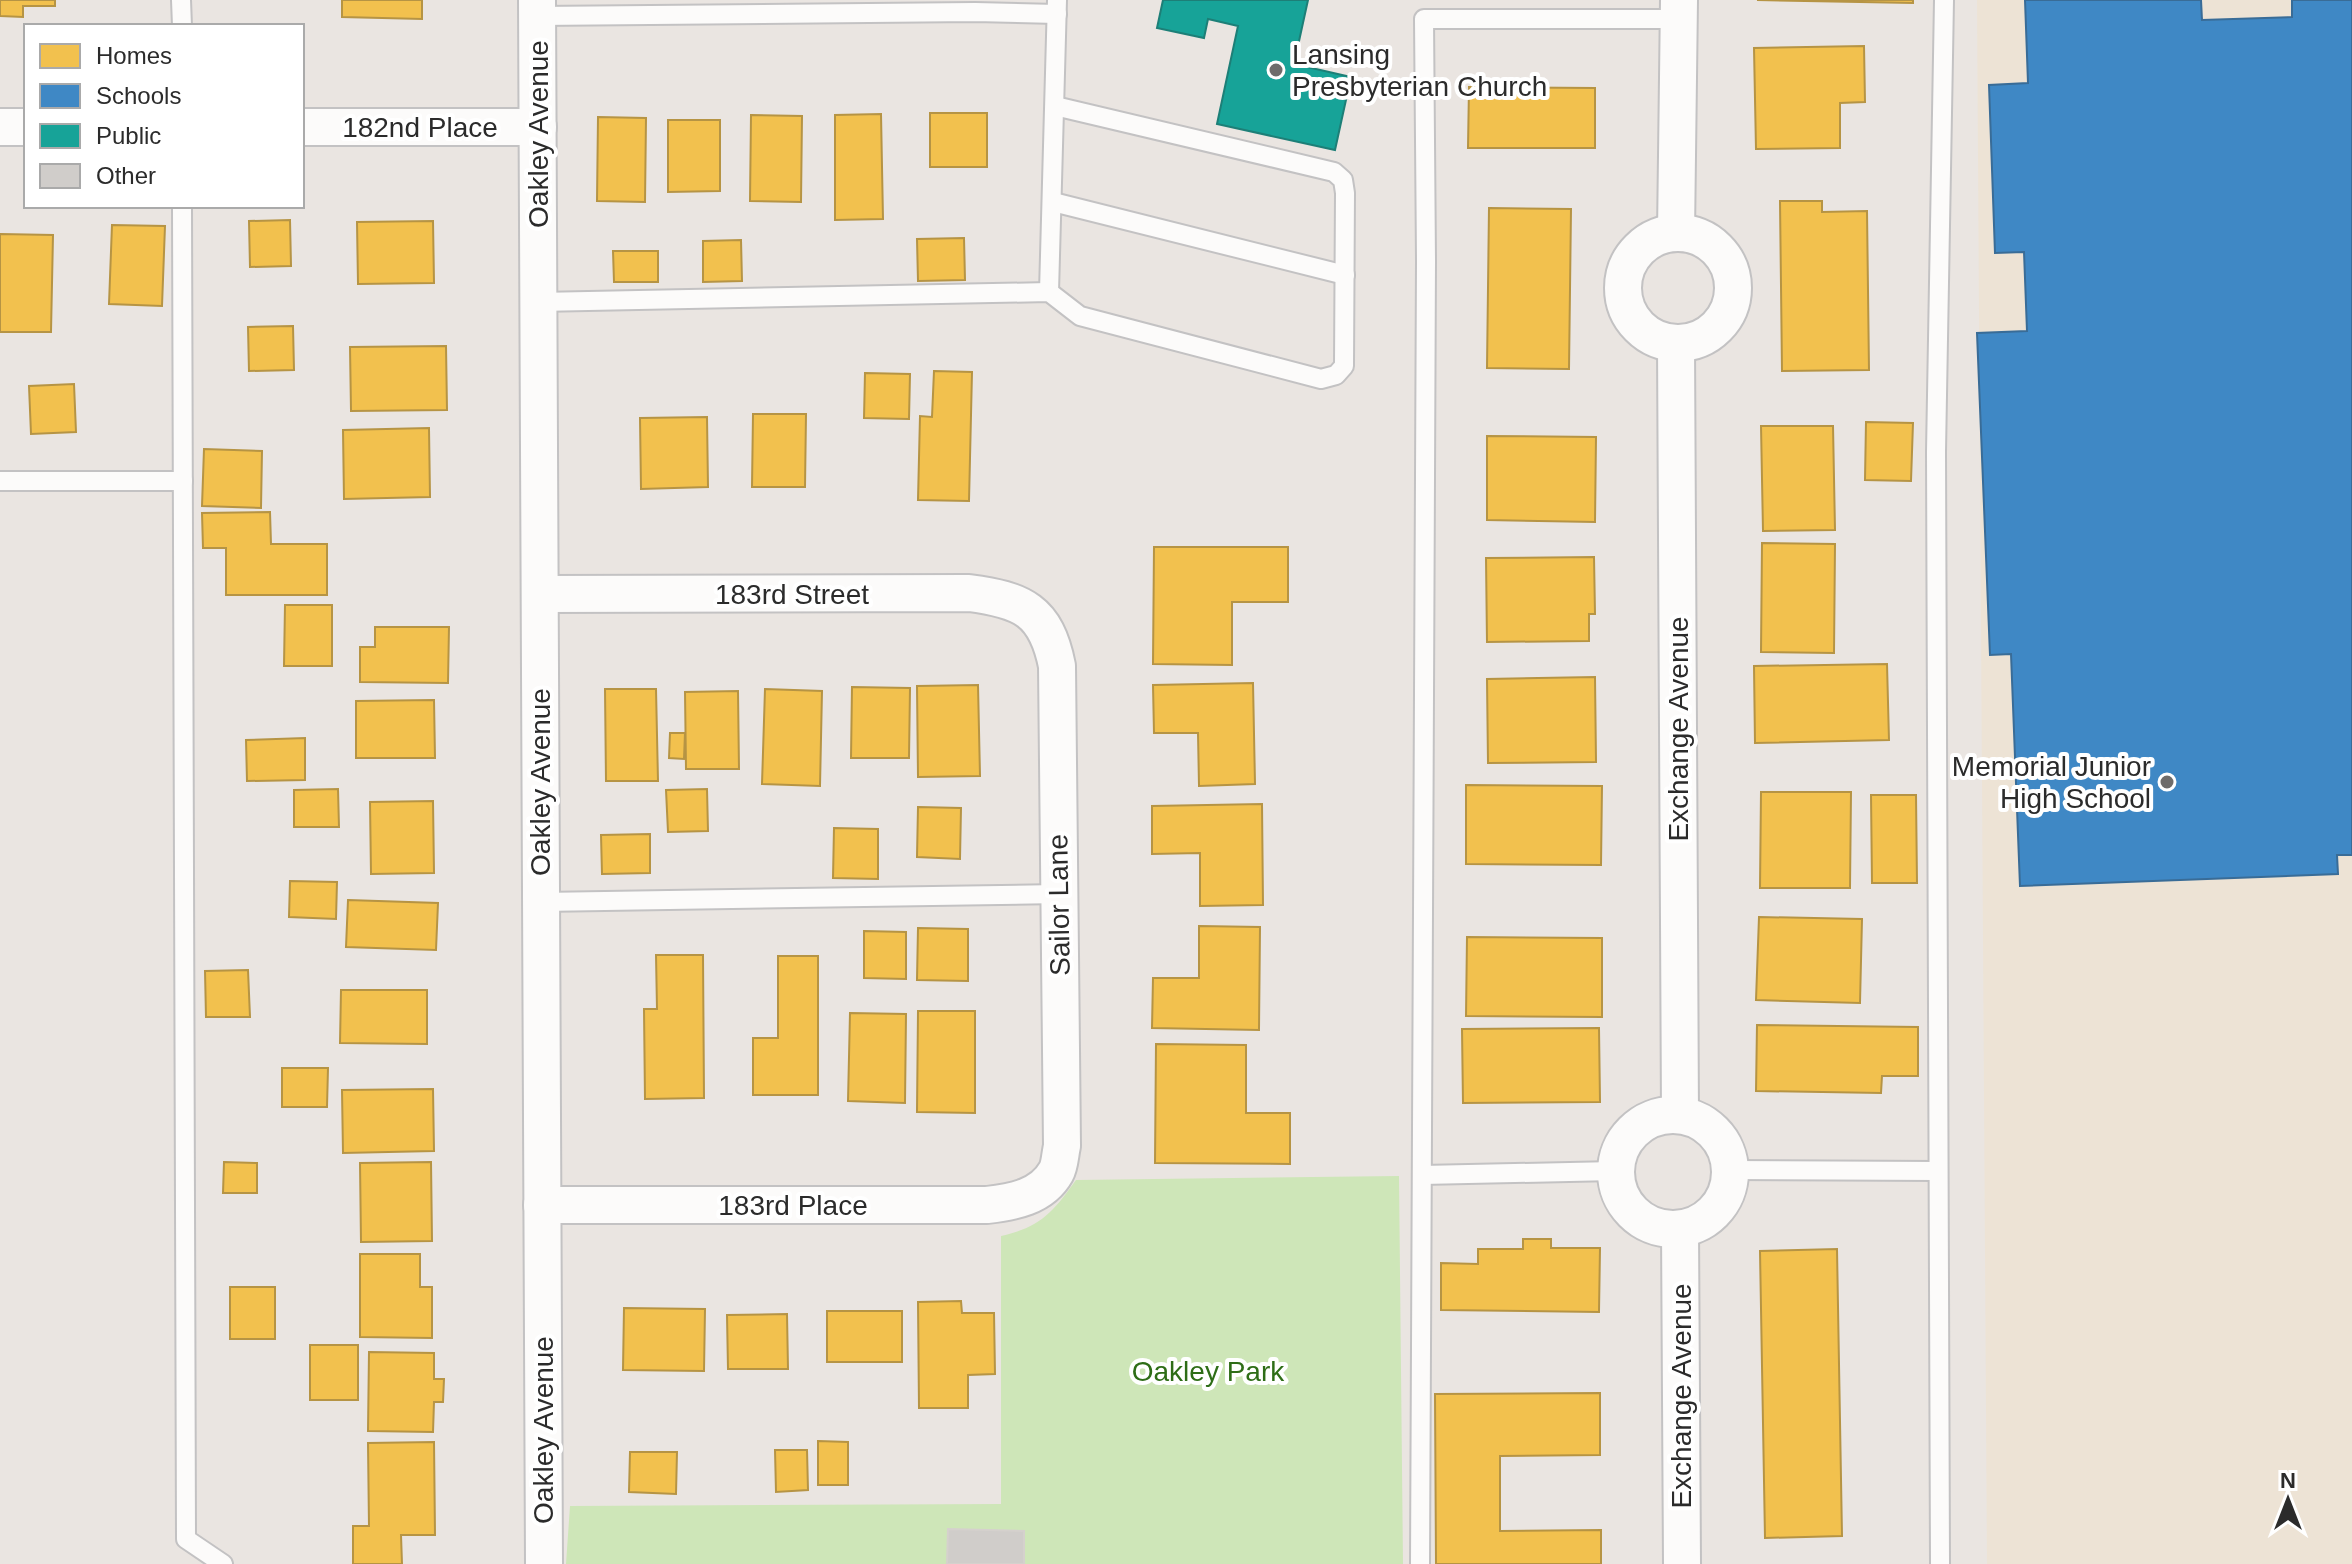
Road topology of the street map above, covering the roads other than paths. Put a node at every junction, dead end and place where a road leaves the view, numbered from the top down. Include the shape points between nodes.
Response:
1 (181, 0) edge
2 (1944, 0) edge
3 (1057, 7) edge
4 (537, 8) edge
5 (1679, 9) edge
6 (182, 24) edge
7 (1055, 106) junction
8 (0, 127) edge
9 (24, 127) edge
10 (304, 127) edge
11 (538, 127) junction
12 (1053, 202) junction
13 (182, 208) edge
14 (1676, 233) junction
15 (1345, 275) junction
16 (1049, 292) junction
17 (538, 302) junction
18 (1676, 344) junction
19 (0, 481) edge
20 (183, 481) junction
21 (540, 594) junction
22 (1037, 618) joint
23 (1059, 894) junction
24 (541, 902) junction
25 (1680, 1115) junction
26 (1730, 1170) junction
27 (1615, 1171) junction
28 (1938, 1171) junction
29 (1422, 1175) junction
30 (1041, 1189) joint
31 (542, 1205) junction
32 (1680, 1229) junction
33 (223, 1564) edge
34 (544, 1564) edge
35 (1420, 1564) edge
36 (1682, 1564) edge
37 (1940, 1564) edge

1 - 6 lane
2 - 28 lane via 1936,452
3 - 4 lane via 975,12
3 - 7 lane
4 - 11 street, Oakley Avenue
5 - 14 street
5 - 29 lane via 1424,19
7 - 12 lane
7 - 15 lane via 1334,172 1343,180 1345,193
8 - 9 street
10 - 11 street, 182nd Place
11 - 17 street, Oakley Avenue
12 - 15 lane
12 - 16 lane
13 - 20 lane
14 - 18 street via 1642,246 1623,279 1623,298 1642,330
14 - 18 street via 1710,243 1727,263 1734,288 1723,322 1710,334
15 - 16 lane via 1344,366 1321,379 1080,316
16 - 17 lane
17 - 21 street, Oakley Avenue
18 - 25 street, Exchange Avenue
19 - 20 lane
20 - 33 lane via 186,1539
21 - 22 street, 183rd Street via 969,593 1020,604
21 - 24 street, Oakley Avenue
22 - 23 street, Sailor Lane via 1053,643 1057,666
23 - 24 lane
23 - 30 street, Sailor Lane via 1062,1146 1057,1171
24 - 31 street, Oakley Avenue
25 - 26 street via 1696,1119 1720,1139
25 - 27 street via 1643,1123 1618,1152
26 - 28 lane
26 - 32 street via 1729,1187 1711,1215
27 - 29 lane
27 - 32 street via 1628,1208 1651,1224
28 - 37 lane
29 - 35 lane
30 - 31 street, 183rd Place via 1017,1201 987,1205
31 - 34 street, Oakley Avenue
32 - 36 street, Exchange Avenue

